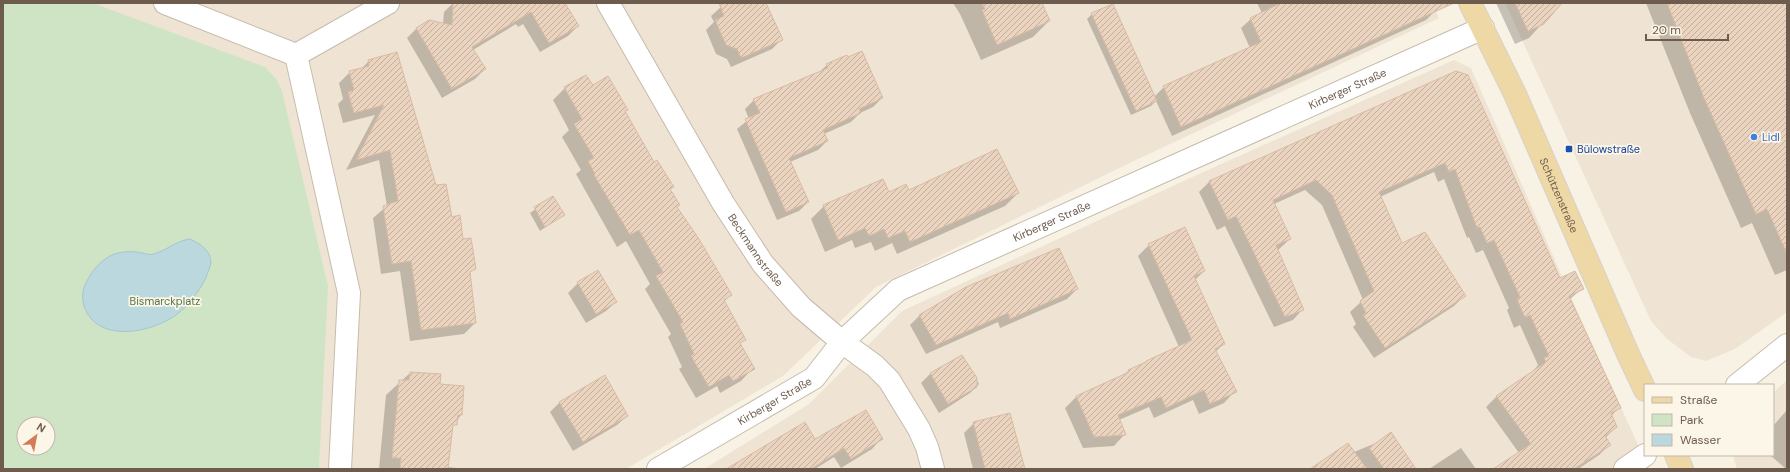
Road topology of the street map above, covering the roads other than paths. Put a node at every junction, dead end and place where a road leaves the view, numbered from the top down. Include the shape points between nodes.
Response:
1 (165, 3) edge
2 (388, 3) edge
3 (608, 3) edge
4 (1470, 3) edge
5 (1483, 28) junction
6 (296, 55) junction
7 (842, 342) junction
8 (1787, 345) edge
9 (1738, 384) edge
10 (1644, 388) edge
11 (1644, 456) edge
12 (1676, 456) edge
13 (340, 469) edge
14 (658, 469) edge
15 (933, 469) edge
16 (1625, 469) edge
17 (1682, 469) edge

1 - 6 street
2 - 6 street
3 - 7 street, Beckmannstraße via 723,203 763,264 801,307
4 - 5 main road, Schützenstraße
5 - 7 street, Kirberger Straße via 898,290
5 - 10 main road, Schützenstraße
6 - 13 street via 349,293
7 - 14 street, Kirberger Straße via 814,378
7 - 15 street, Beckmannstraße via 875,366 889,380 919,429
8 - 9 street
11 - 16 street
12 - 17 main road

